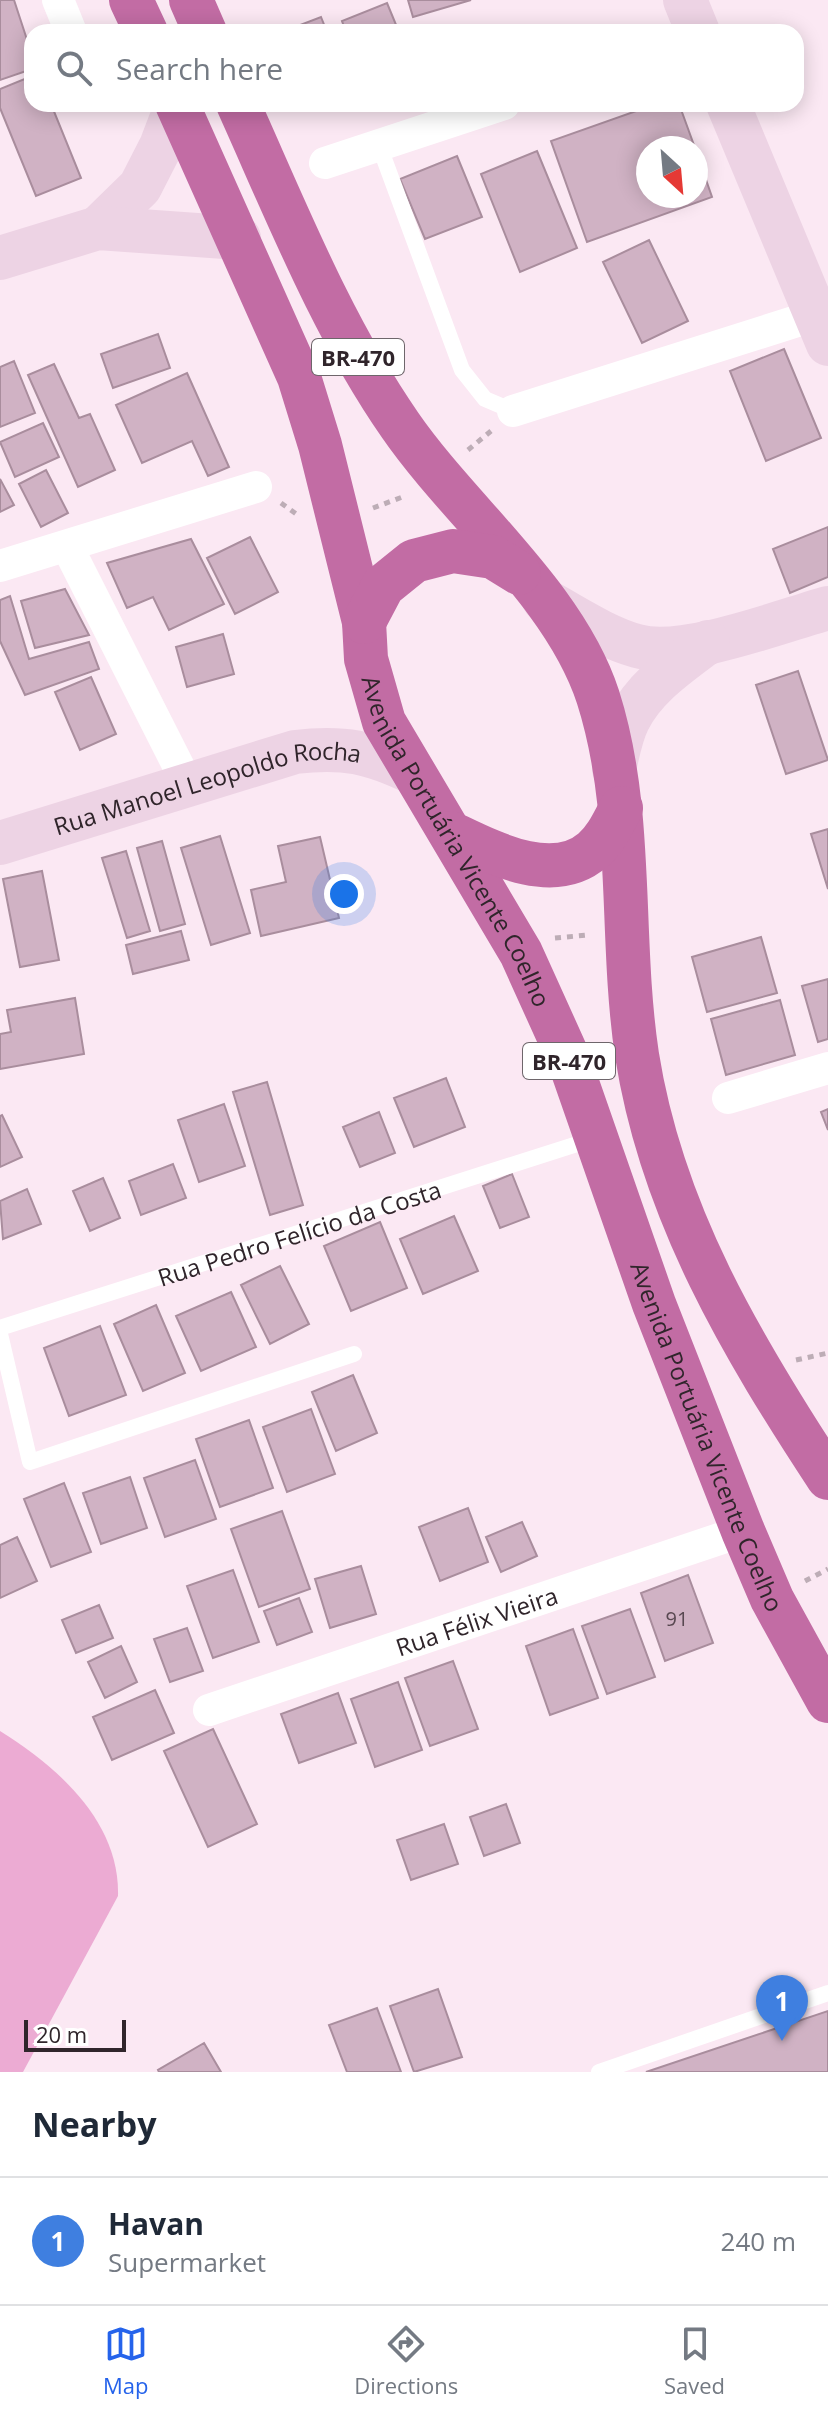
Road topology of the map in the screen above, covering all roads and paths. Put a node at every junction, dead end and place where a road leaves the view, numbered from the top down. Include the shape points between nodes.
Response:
1 (58, 0) edge
2 (131, 0) edge
3 (191, 0) edge
4 (685, 0) edge
5 (68, 24) edge
6 (142, 24) edge
7 (202, 24) edge
8 (695, 24) edge
9 (174, 112) edge
10 (181, 112) edge
11 (242, 112) edge
12 (480, 112) edge
13 (731, 112) edge
14 (379, 145) junction
15 (325, 163) dead end
16 (98, 228) junction
17 (239, 238) junction
18 (306, 256) junction
19 (0, 258) edge
20 (822, 329) edge
21 (513, 411) junction
22 (441, 473) junction
23 (256, 487) dead end
24 (337, 517) junction
25 (67, 546) junction
26 (0, 566) edge
27 (536, 590) junction
28 (828, 608) edge
29 (364, 622) junction
30 (708, 642) junction
31 (414, 773) junction
32 (188, 785) junction
33 (617, 789) junction
34 (451, 833) junction
35 (0, 843) edge
36 (629, 932) junction
37 (514, 941) junction
38 (828, 1068) edge
39 (728, 1098) dead end
40 (598, 1137) junction
41 (0, 1331) edge
42 (354, 1354) dead end
43 (828, 1478) edge
44 (743, 1531) junction
45 (828, 1649) edge
46 (825, 1697) edge
47 (209, 1710) dead end
48 (828, 1993) edge
49 (599, 2072) edge

1 - 5 street
2 - 6 highway
3 - 7 highway
4 - 8 main road
9 - 16 main road via 140,187
10 - 17 highway, Avenida Portuária Vicente Coelho / BR-470
11 - 18 highway, BR-470
12 - 14 street
13 - 20 main road
14 - 15 street
14 - 21 lane via 462,370 485,399
16 - 17 main road
16 - 19 main road
17 - 18 highway
17 - 24 highway, Avenida Portuária Vicente Coelho / BR-470 via 299,377
18 - 22 highway, BR-470 via 402,427
20 - 21 street
21 - 22 path
22 - 24 path via 419,490
22 - 27 highway, BR-470
23 - 25 street
24 - 29 highway, Avenida Portuária Vicente Coelho / BR-470
25 - 26 street
25 - 32 street
27 - 29 highway via 493,557 453,551 414,561 383,586
27 - 30 main road via 604,633 640,647
27 - 33 highway, BR-470 via 598,696
28 - 30 main road
29 - 31 highway, Avenida Portuária Vicente Coelho / BR-470 via 366,659 384,722
30 - 33 main road via 668,673 627,722
31 - 32 main road, Rua Manoel Leopoldo Rocha via 376,755 334,747 295,752
31 - 34 highway, Avenida Portuária Vicente Coelho / BR-470
32 - 35 main road, Rua Manoel Leopoldo Rocha
33 - 34 highway via 599,843 571,864 537,864 498,855
33 - 36 highway, BR-470
34 - 37 highway, Avenida Portuária Vicente Coelho / BR-470
36 - 37 path
36 - 43 highway, BR-470 via 638,1057 686,1230 755,1367
37 - 40 highway, Avenida Portuária Vicente Coelho / BR-470
38 - 39 street
40 - 41 lane, Rua Pedro Felício da Costa
40 - 44 highway, Avenida Portuária Vicente Coelho / BR-470 via 654,1304
41 - 42 lane via 30,1462
44 - 46 highway, Avenida Portuária Vicente Coelho / BR-470 via 772,1599
44 - 47 street, Rua Félix Vieira
45 - 46 highway via 821,1666
48 - 49 lane

